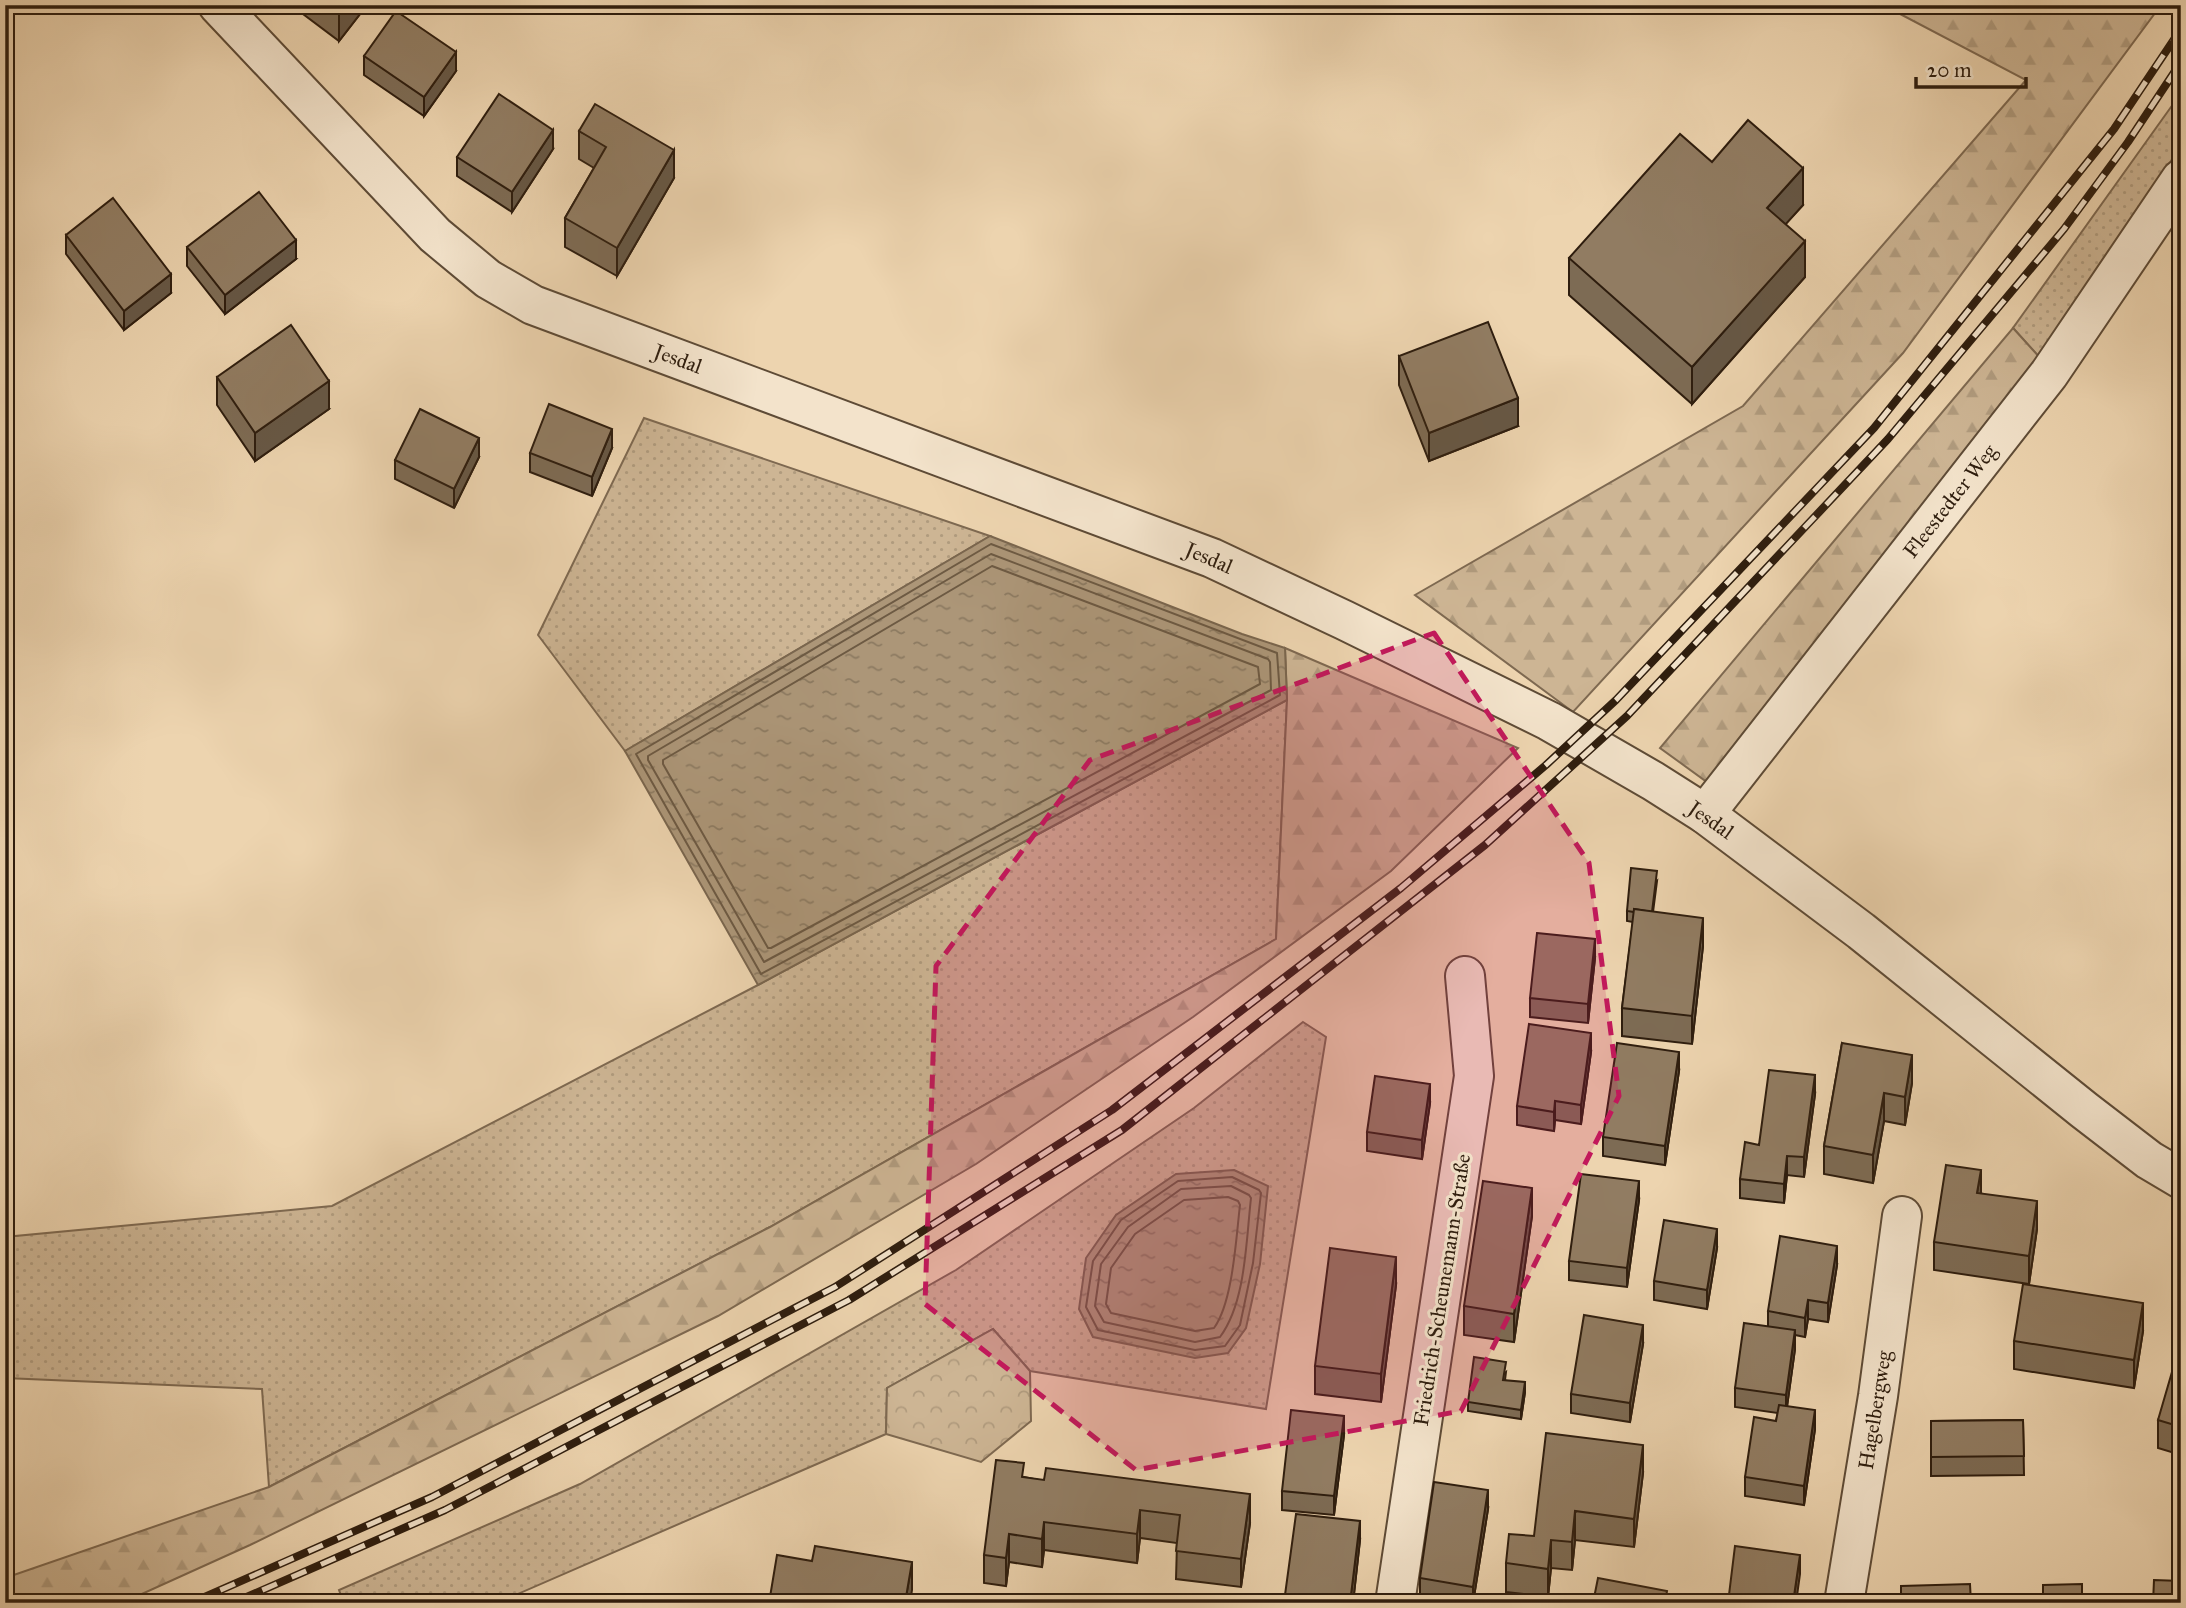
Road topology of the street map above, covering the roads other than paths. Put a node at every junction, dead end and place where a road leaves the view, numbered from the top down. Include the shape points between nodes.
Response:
1 (218, 5) edge
2 (2181, 179) edge
3 (1705, 814) junction
4 (1465, 976) dead end
5 (2181, 1179) edge
6 (1902, 1216) dead end
7 (1395, 1603) edge
8 (1844, 1603) edge

1 - 3 street, Jesdal via 435,235 488,279 533,305 1212,558 1549,721
2 - 3 street, Fleestedter Weg via 2049,374
3 - 5 street, Jesdal via 1861,931 2149,1160
4 - 7 street, Friedrich-Scheunemann-Straße via 1474,1076
6 - 8 street, Hagelbergweg

